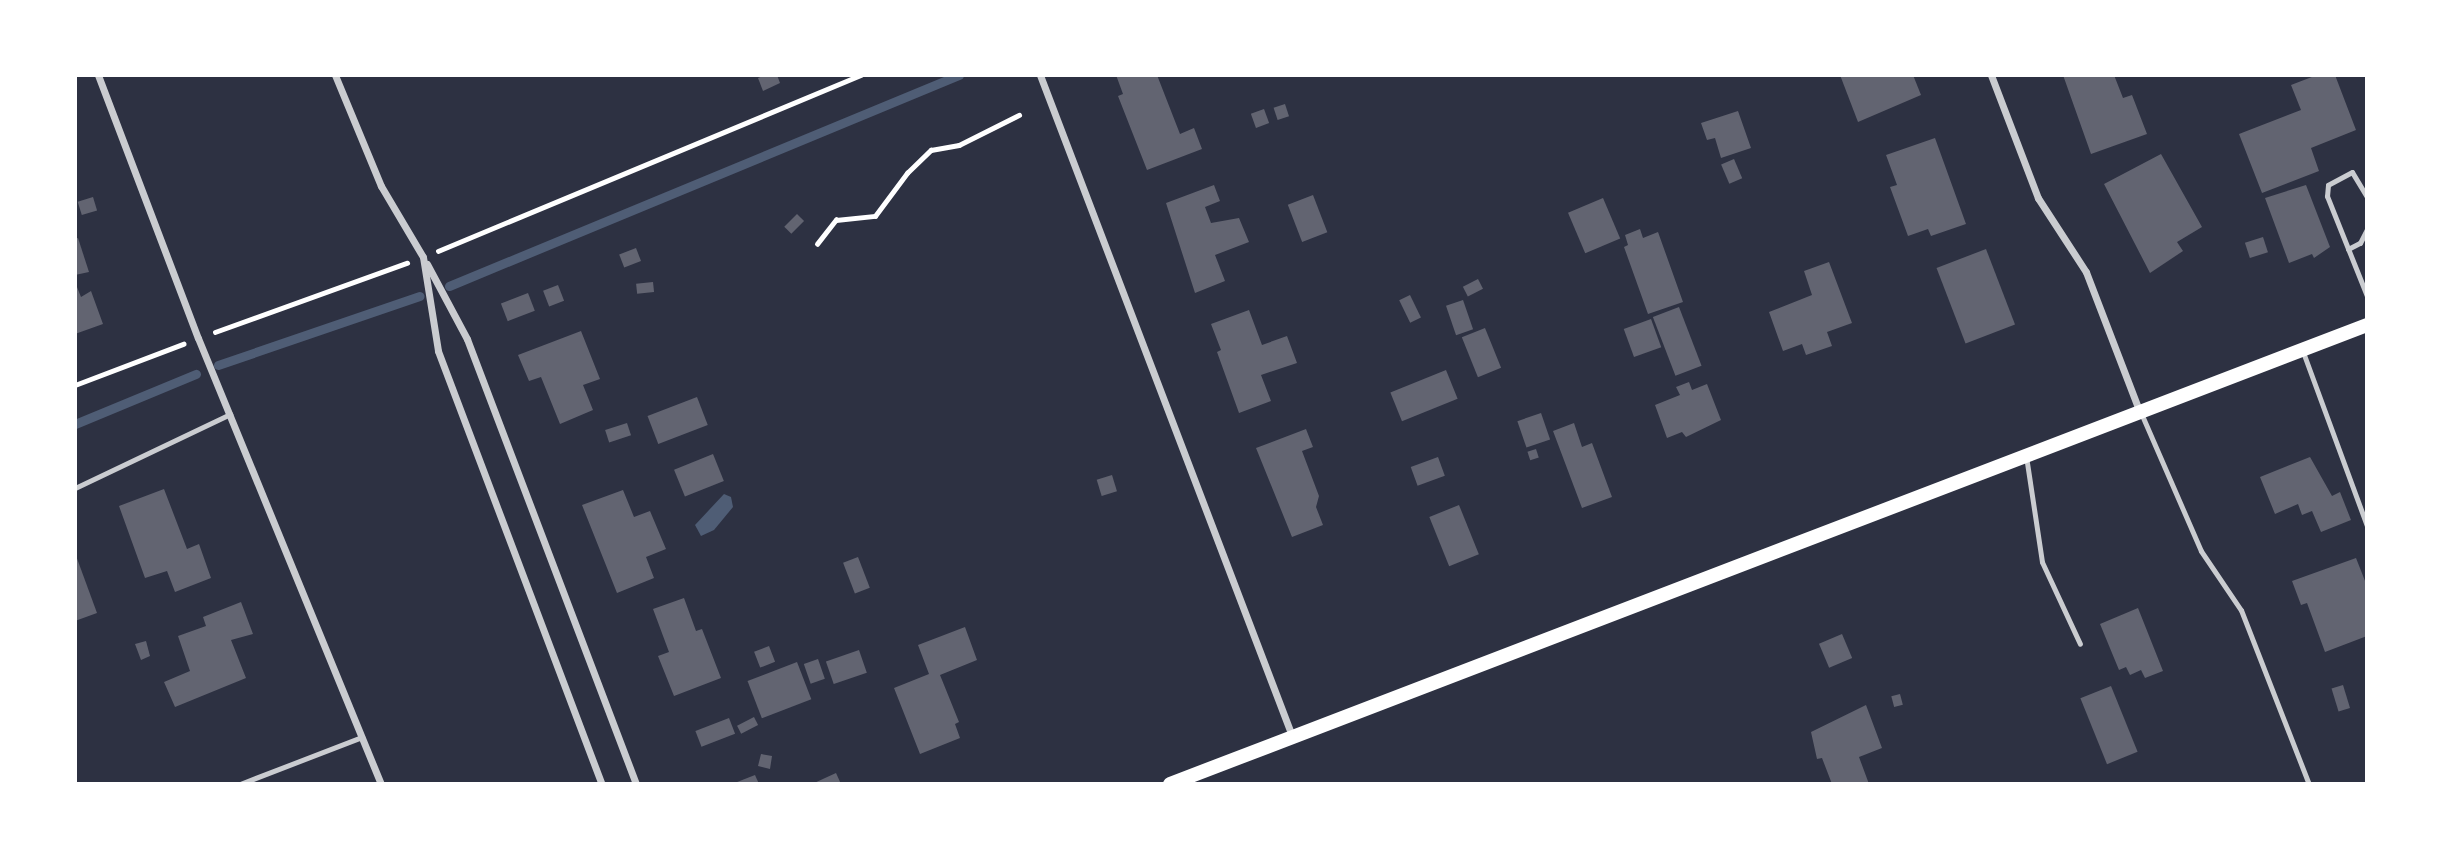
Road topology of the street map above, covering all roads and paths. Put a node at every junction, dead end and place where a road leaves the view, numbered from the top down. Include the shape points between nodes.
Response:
1 (98, 75) edge
2 (335, 75) edge
3 (861, 75) edge
4 (1040, 75) edge
5 (1991, 75) edge
6 (1019, 115) dead end
7 (2367, 197) edge
8 (2367, 229) edge
9 (817, 244) dead end
10 (2348, 249) junction
11 (423, 257) junction
12 (2367, 296) edge
13 (2367, 325) edge
14 (198, 338) junction
15 (2301, 349) junction
16 (75, 385) edge
17 (2139, 410) junction
18 (230, 414) junction
19 (2026, 453) junction
20 (75, 488) edge
21 (2367, 526) edge
22 (2080, 644) dead end
23 (1292, 736) junction
24 (362, 737) junction
25 (240, 784) edge
26 (381, 784) edge
27 (602, 784) edge
28 (636, 784) edge
29 (1170, 784) edge
30 (2309, 784) edge

1 - 14 street
2 - 11 street via 382,186
3 - 11 path
4 - 23 street
5 - 17 street via 2038,198 2086,272
6 - 9 path via 959,145 931,150 875,216 836,220
7 - 10 lane via 2352,172 2328,185 2328,197
8 - 10 lane via 2360,243
10 - 12 lane
11 - 14 path
11 - 27 street via 438,351
11 - 28 street via 467,339
13 - 15 main road
14 - 16 path
14 - 18 street
15 - 17 main road
15 - 21 lane
17 - 19 main road
17 - 30 lane via 2201,551 2241,610
18 - 20 lane
18 - 24 street
19 - 22 lane via 2042,562
19 - 23 main road
23 - 29 main road
24 - 25 lane
24 - 26 street

